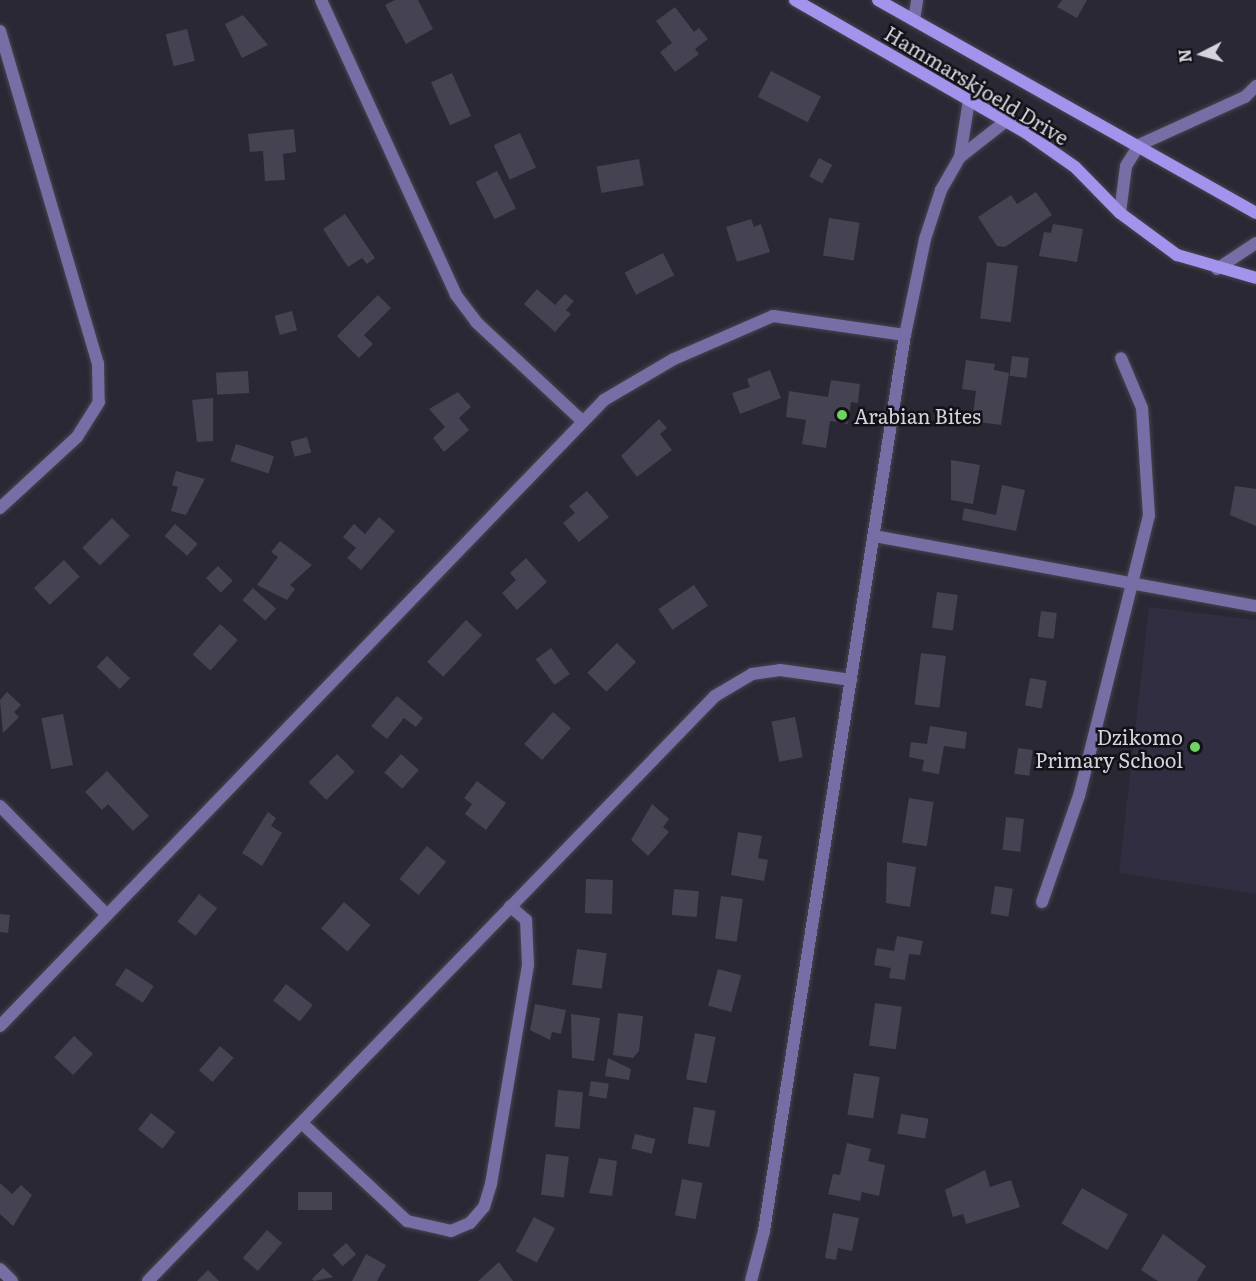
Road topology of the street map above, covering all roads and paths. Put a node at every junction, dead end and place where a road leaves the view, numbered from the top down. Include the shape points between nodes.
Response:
1 (321, 0) edge
2 (795, 0) edge
3 (818, 0) edge
4 (879, 0) edge
5 (917, 0) edge
6 (819, 14) junction
7 (914, 20) junction
8 (0, 31) edge
9 (1256, 86) edge
10 (969, 100) junction
11 (1006, 121) junction
12 (1138, 145) junction
13 (960, 157) junction
14 (1120, 213) junction
15 (1256, 213) edge
16 (1256, 243) edge
17 (1217, 269) junction
18 (1256, 278) edge
19 (905, 335) junction
20 (1120, 358) dead end
21 (580, 419) junction
22 (0, 508) edge
23 (874, 536) junction
24 (1130, 583) junction
25 (1256, 606) edge
26 (851, 680) junction
27 (0, 806) edge
28 (1042, 902) dead end
29 (510, 906) junction
30 (105, 913) junction
31 (0, 1026) edge
32 (304, 1125) junction
33 (0, 1269) edge
34 (12, 1281) edge
35 (148, 1281) edge
36 (751, 1281) edge

1 - 21 street via 456,295 476,322
2 - 6 main road, Hammarskjoeld Drive
3 - 6 main road
4 - 7 main road, Hammarskjoeld Drive
5 - 7 street
6 - 10 main road, Hammarskjoeld Drive
7 - 12 main road, Hammarskjoeld Drive
8 - 22 street via 98,363 99,402 77,437
9 - 12 street via 1245,97
10 - 11 main road, Hammarskjoeld Drive
10 - 13 street
11 - 13 street
11 - 14 main road, Hammarskjoeld Drive via 1075,167
12 - 14 street via 1126,166
12 - 15 main road, Hammarskjoeld Drive
13 - 19 street via 941,190 925,239
14 - 17 main road, Hammarskjoeld Drive via 1177,255
16 - 17 street
17 - 18 main road, Hammarskjoeld Drive
19 - 21 street via 773,316 674,359
19 - 23 street
20 - 24 street via 1142,408 1148,472 1149,516
21 - 30 street
23 - 24 street
23 - 26 street
24 - 25 street
24 - 28 street via 1079,796
26 - 29 street via 780,670 733,684
26 - 36 street via 764,1231
27 - 30 street
29 - 32 street
29 - 32 street via 526,920 528,965 491,1184 484,1207 470,1222 451,1231 408,1221
30 - 31 street
32 - 35 street
33 - 34 street

